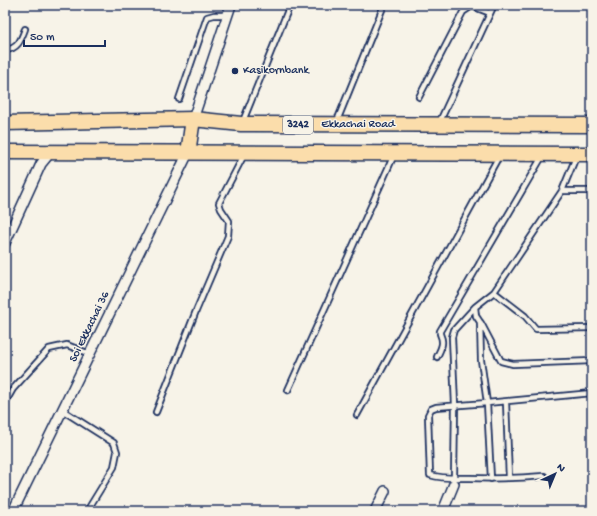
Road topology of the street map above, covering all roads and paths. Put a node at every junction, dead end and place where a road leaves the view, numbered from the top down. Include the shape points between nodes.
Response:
1 (231, 5) edge
2 (290, 5) edge
3 (384, 5) edge
4 (494, 5) edge
5 (490, 13) junction
6 (228, 15) junction
7 (25, 29) dead end
8 (5, 50) edge
9 (419, 97) dead end
10 (179, 98) dead end
11 (193, 119) junction
12 (5, 123) edge
13 (241, 124) junction
14 (336, 125) junction
15 (438, 125) junction
16 (592, 125) edge
17 (5, 152) edge
18 (50, 153) junction
19 (188, 153) junction
20 (501, 153) junction
21 (578, 153) junction
22 (245, 154) junction
23 (394, 154) junction
24 (544, 154) junction
25 (592, 154) edge
26 (562, 191) junction
27 (592, 191) edge
28 (5, 243) edge
29 (494, 292) junction
30 (475, 307) junction
31 (480, 322) junction
32 (592, 328) edge
33 (90, 354) junction
34 (437, 357) dead end
35 (592, 361) edge
36 (288, 390) dead end
37 (592, 393) edge
38 (506, 402) junction
39 (5, 403) edge
40 (487, 403) junction
41 (455, 405) junction
42 (62, 410) junction
43 (156, 412) dead end
44 (357, 415) dead end
45 (544, 476) dead end
46 (509, 478) junction
47 (491, 479) junction
48 (454, 481) junction
49 (385, 491) dead end
50 (14, 511) edge
51 (87, 511) edge
52 (375, 511) edge
53 (444, 511) edge

1 - 6 street
2 - 13 lane
3 - 14 lane
4 - 5 lane
5 - 9 lane via 472,6 463,12
5 - 15 lane
6 - 10 lane via 207,17
6 - 11 street
7 - 8 lane via 18,45
11 - 12 main road, Ekkachai Road / 3242
11 - 13 main road, Ekkachai Road / 3242
11 - 19 main road
13 - 14 main road, Ekkachai Road / 3242
14 - 15 main road, Ekkachai Road / 3242
15 - 16 main road, Ekkachai Road / 3242
17 - 18 main road
18 - 19 main road
18 - 28 street via 41,164
19 - 22 main road
19 - 33 street, Soi Ekkachai 36
20 - 23 main road
20 - 24 main road
20 - 44 lane
21 - 24 main road
21 - 25 main road
21 - 26 lane
22 - 23 main road
22 - 43 lane via 220,203 229,221 228,236
23 - 36 lane
24 - 34 lane via 440,331 442,345
26 - 27 lane
26 - 29 lane
29 - 30 lane
29 - 32 lane via 525,316 536,329
30 - 31 lane
30 - 41 lane via 454,330 452,337
31 - 35 lane via 501,361 513,364
31 - 40 lane via 481,360
33 - 39 lane via 66,345 49,349 13,389
33 - 42 street, Soi Ekkachai 36
37 - 38 lane
38 - 40 lane
38 - 46 lane
40 - 41 lane
40 - 47 lane
41 - 48 lane
41 - 48 lane via 436,407 431,409 428,415 430,475
42 - 50 street, Soi Ekkachai 36
42 - 51 lane via 114,443 117,452 114,467
45 - 46 lane
46 - 47 lane
47 - 48 lane
48 - 53 street
49 - 52 street

